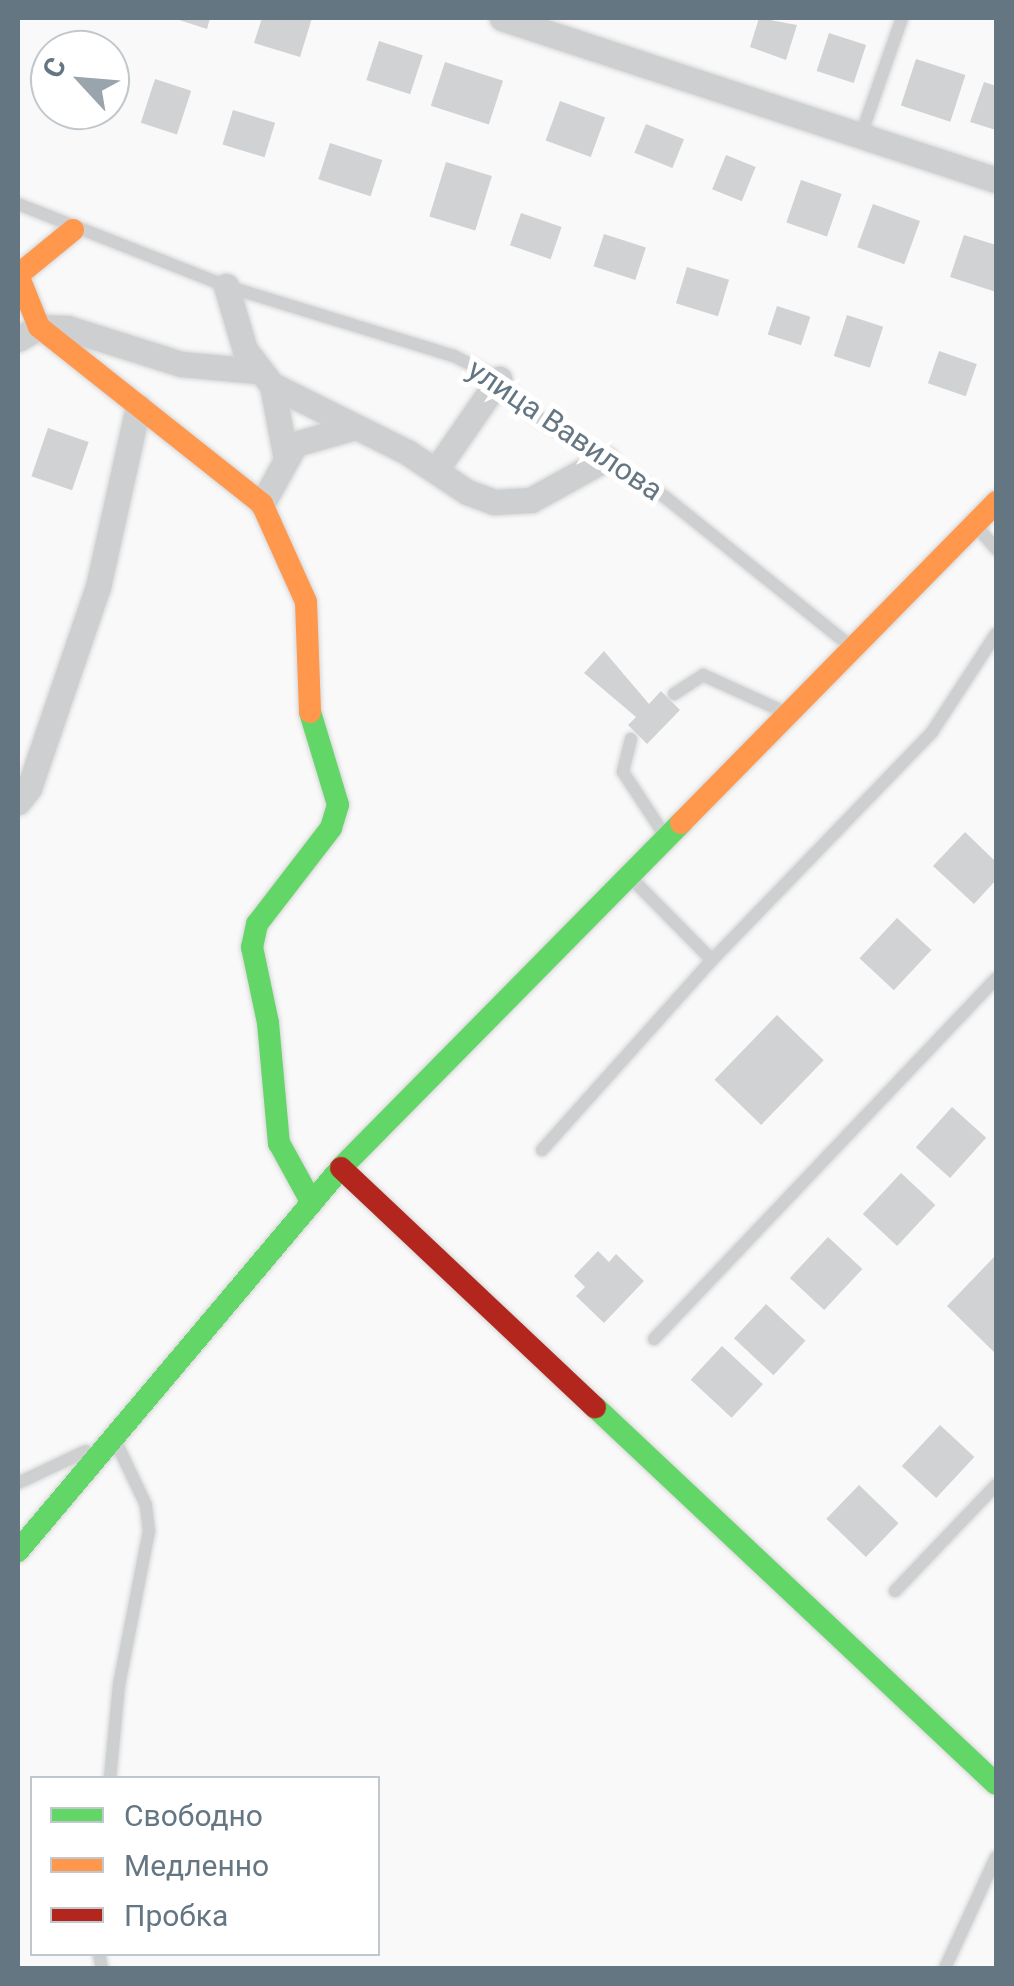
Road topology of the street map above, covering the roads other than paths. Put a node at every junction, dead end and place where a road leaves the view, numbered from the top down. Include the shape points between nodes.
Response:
1 (502, 18) edge
2 (902, 18) edge
3 (860, 136) junction
4 (996, 180) edge
5 (18, 204) edge
6 (73, 230) junction
7 (226, 286) junction
8 (28, 333) edge
9 (265, 378) junction
10 (499, 379) junction
11 (138, 406) junction
12 (352, 428) junction
13 (285, 454) junction
14 (605, 459) junction
15 (436, 470) junction
16 (996, 502) edge
17 (262, 504) junction
18 (974, 524) junction
19 (996, 549) edge
20 (996, 634) edge
21 (850, 645) junction
22 (674, 694) dead end
23 (784, 712) junction
24 (631, 740) dead end
25 (18, 802) edge
26 (664, 835) junction
27 (626, 874) junction
28 (712, 960) junction
29 (996, 979) edge
30 (542, 1150) dead end
31 (341, 1168) junction
32 (312, 1203) junction
33 (654, 1339) dead end
34 (113, 1438) junction
35 (18, 1483) edge
36 (996, 1485) edge
37 (18, 1551) edge
38 (895, 1591) dead end
39 (110, 1776) edge
40 (996, 1784) edge
41 (996, 1857) edge
42 (945, 1968) edge

1 - 3 street
2 - 3 lane
3 - 4 street
5 - 6 lane, улица Вавилова
6 - 7 lane, улица Вавилова
6 - 8 street via 18,275
7 - 9 street
7 - 10 lane, улица Вавилова via 454,356
8 - 9 street via 67,328 218,372
8 - 11 street
9 - 12 street
9 - 13 street
10 - 14 lane, улица Вавилова via 540,419
10 - 15 street
11 - 17 street
11 - 25 street via 98,587 29,788
12 - 13 street via 310,436
12 - 15 street
13 - 17 street
14 - 15 street via 560,487 512,502 467,492
14 - 21 lane, улица Вавилова via 665,497
16 - 18 street
17 - 32 street via 306,602 309,710 337,784 331,828 257,924 252,947 268,1023 279,1143
18 - 19 lane
18 - 21 street
20 - 28 lane via 932,732
21 - 23 street
22 - 23 lane via 703,675
23 - 26 street
24 - 26 lane via 621,760 624,772
26 - 27 street
27 - 28 lane
27 - 31 street
28 - 30 lane
29 - 33 lane
31 - 32 street
31 - 40 street
32 - 34 street
34 - 35 lane
34 - 37 street
34 - 39 lane via 141,1490 149,1531 119,1684
36 - 38 lane
41 - 42 lane

